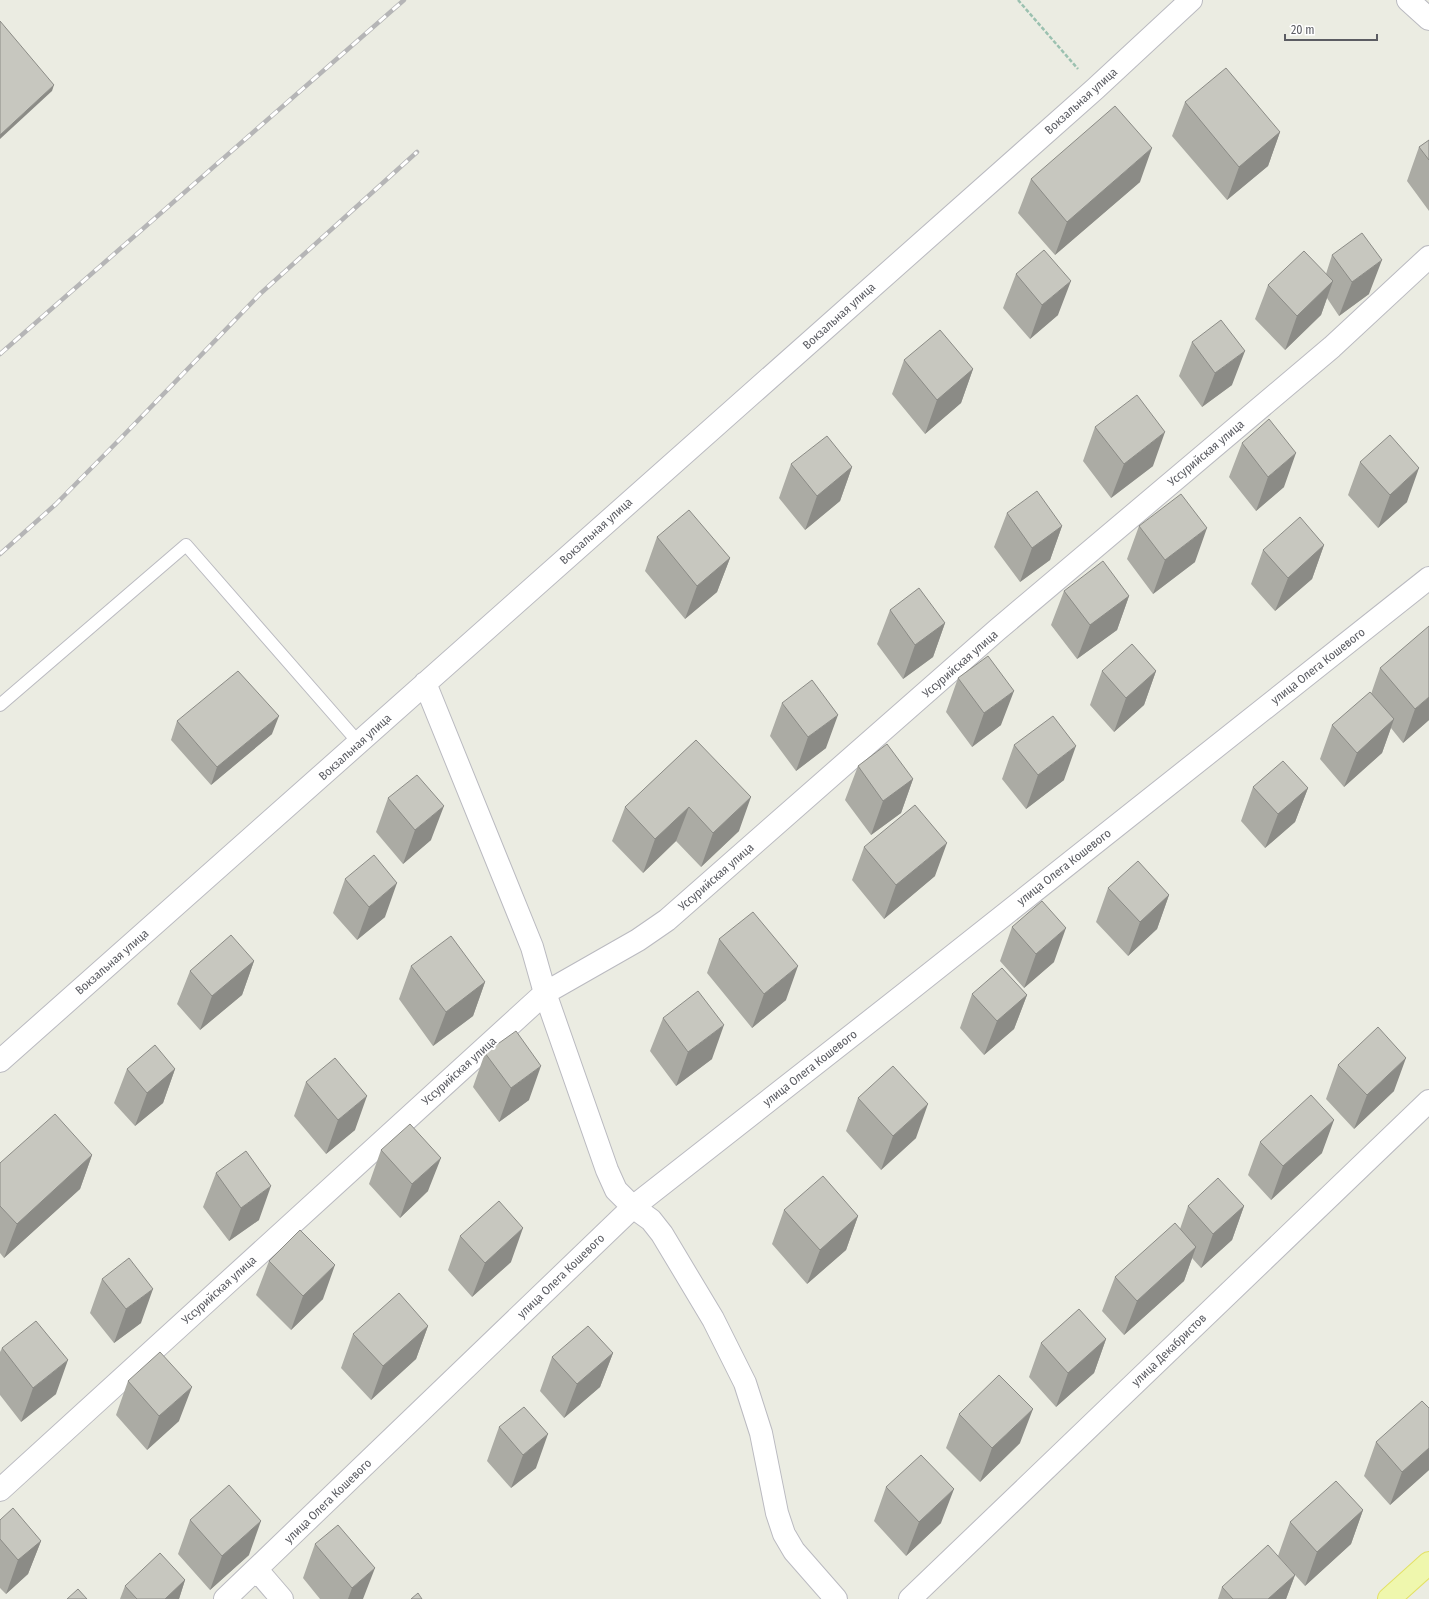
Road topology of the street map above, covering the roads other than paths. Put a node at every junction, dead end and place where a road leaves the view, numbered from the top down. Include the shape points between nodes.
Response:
1 (1191, 0) edge
2 (1408, 0) edge
3 (1429, 19) edge
4 (1429, 257) edge
5 (1429, 578) edge
6 (425, 683) junction
7 (0, 705) edge
8 (359, 743) junction
9 (545, 993) junction
10 (0, 1061) edge
11 (1429, 1102) edge
12 (633, 1207) junction
13 (0, 1490) edge
14 (1429, 1563) edge
15 (257, 1570) junction
16 (225, 1599) edge
17 (282, 1599) edge
18 (836, 1599) edge
19 (910, 1599) edge
20 (1389, 1599) edge

1 - 6 street, Вокзальная улица via 1095,89
2 - 3 street
4 - 9 street, Уссурийская улица via 1332,347 998,630 667,920 638,940
5 - 12 street, улица Олега Кошевого
6 - 8 street, Вокзальная улица
6 - 9 street via 532,947
7 - 8 lane via 186,545
8 - 10 street, Вокзальная улица
9 - 12 street via 607,1170 616,1190
9 - 13 street, Уссурийская улица
11 - 19 street, улица Декабристов
12 - 15 street, улица Олега Кошевого
12 - 18 street via 651,1220 662,1234 714,1319 745,1383 761,1433 775,1506 784,1534 794,1551
14 - 20 main road
15 - 16 street, улица Олега Кошевого
15 - 17 street

